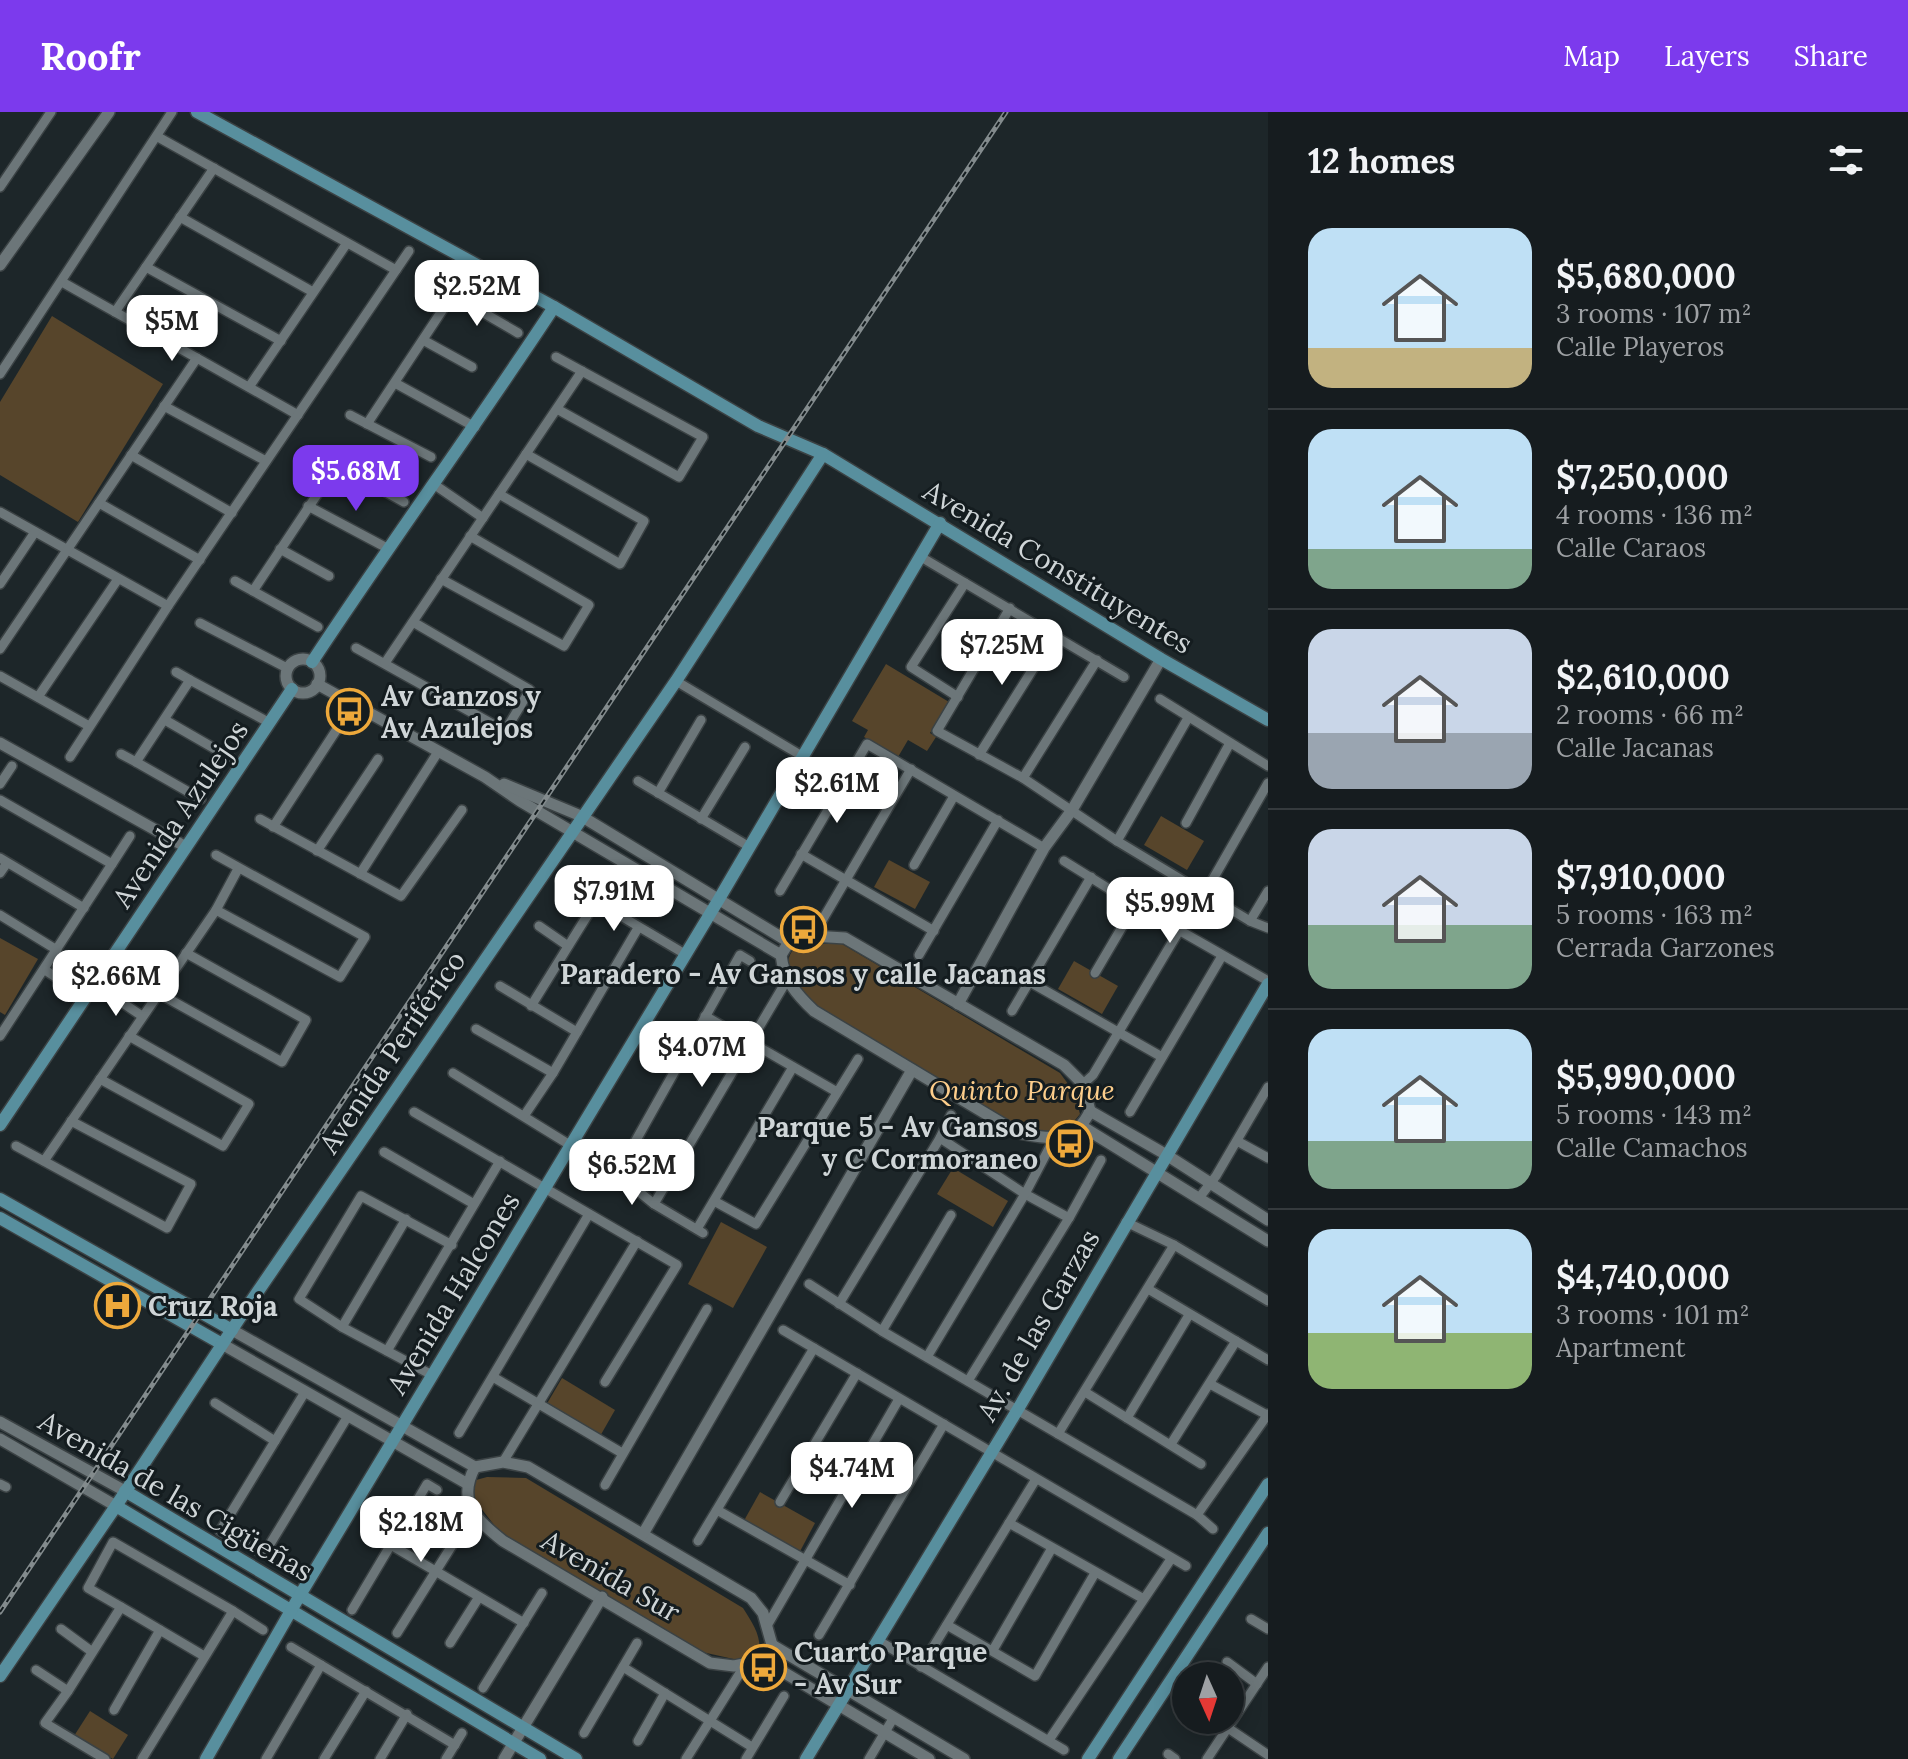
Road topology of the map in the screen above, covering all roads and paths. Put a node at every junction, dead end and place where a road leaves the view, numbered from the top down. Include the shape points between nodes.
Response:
1 (51, 112) edge
2 (109, 112) edge
3 (172, 112) edge
4 (197, 112) edge
5 (158, 137) junction
6 (214, 168) junction
7 (0, 187) edge
8 (180, 217) junction
9 (347, 243) junction
10 (409, 251) dead end
11 (0, 265) edge
12 (146, 267) junction
13 (396, 270) junction
14 (62, 282) junction
15 (313, 292) junction
16 (554, 307) junction
17 (115, 312) junction
18 (518, 333) dead end
19 (423, 340) junction
20 (281, 341) junction
21 (556, 357) dead end
22 (197, 358) junction
23 (472, 367) dead end
24 (582, 371) junction
25 (0, 374) edge
26 (395, 383) junction
27 (249, 387) junction
28 (164, 406) junction
29 (557, 409) junction
30 (298, 415) junction
31 (350, 415) dead end
32 (367, 424) junction
33 (469, 424) junction
34 (526, 454) junction
35 (823, 454) junction
36 (131, 455) junction
37 (321, 456) dead end
38 (431, 457) dead end
39 (266, 461) junction
40 (336, 466) junction
41 (440, 488) junction
42 (499, 494) junction
43 (404, 502) dead end
44 (99, 503) junction
45 (308, 506) junction
46 (0, 512) edge
47 (232, 513) junction
48 (483, 518) junction
49 (940, 523) junction
50 (35, 532) junction
51 (470, 536) junction
52 (387, 548) junction
53 (280, 549) junction
54 (67, 550) junction
55 (925, 559) junction
56 (200, 560) junction
57 (329, 576) dead end
58 (118, 579) junction
59 (441, 579) junction
60 (235, 581) dead end
61 (965, 583) junction
62 (0, 584) edge
63 (253, 591) junction
64 (168, 606) junction
65 (1010, 608) junction
66 (413, 622) junction
67 (200, 623) dead end
68 (318, 627) dead end
69 (1053, 637) junction
70 (356, 648) dead end
71 (0, 649) edge
72 (1161, 659) junction
73 (1097, 660) junction
74 (312, 662) junction
75 (385, 663) junction
76 (287, 668) junction
77 (176, 672) dead end
78 (0, 676) edge
79 (1124, 677) dead end
80 (190, 680) junction
81 (676, 681) junction
82 (317, 684) junction
83 (292, 689) junction
84 (38, 697) junction
85 (958, 697) junction
86 (1160, 699) dead end
87 (1188, 718) junction
88 (165, 720) junction
89 (701, 720) dead end
90 (1268, 720) edge
91 (270, 723) junction
92 (89, 726) junction
93 (339, 726) dead end
94 (0, 743) edge
95 (1230, 743) junction
96 (745, 747) dead end
97 (438, 752) junction
98 (121, 754) dead end
99 (979, 755) junction
100 (802, 756) junction
101 (70, 757) dead end
102 (231, 758) dead end
103 (378, 759) dead end
104 (136, 762) junction
105 (12, 766) dead end
106 (1268, 766) edge
107 (911, 769) junction
108 (1023, 778) junction
109 (638, 781) dead end
110 (1268, 783) edge
111 (0, 784) edge
112 (658, 793) junction
113 (954, 796) junction
114 (201, 799) dead end
115 (0, 800) edge
116 (1067, 806) junction
117 (462, 810) dead end
118 (548, 810) junction
119 (581, 816) junction
120 (260, 819) dead end
121 (701, 819) junction
122 (998, 820) junction
123 (1186, 823) dead end
124 (273, 827) junction
125 (571, 831) junction
126 (130, 836) dead end
127 (1117, 841) junction
128 (748, 846) junction
129 (186, 847) junction
130 (1044, 848) junction
131 (317, 851) junction
132 (801, 854) junction
133 (216, 855) dead end
134 (4, 860) edge
135 (1064, 861) dead end
136 (112, 864) junction
137 (914, 865) dead end
138 (238, 869) junction
139 (0, 873) edge
140 (360, 874) junction
141 (1091, 877) junction
142 (560, 880) dead end
143 (846, 880) junction
144 (780, 891) dead end
145 (1268, 891) edge
146 (1205, 893) junction
147 (719, 899) junction
148 (595, 903) junction
149 (1135, 905) junction
150 (84, 908) junction
151 (216, 910) junction
152 (710, 914) junction
153 (0, 915) edge
154 (1250, 921) junction
155 (539, 926) dead end
156 (638, 928) junction
157 (1268, 928) edge
158 (816, 930) junction
159 (934, 931) junction
160 (1179, 931) junction
161 (789, 942) junction
162 (568, 946) junction
163 (57, 950) junction
164 (186, 953) junction
165 (685, 954) junction
166 (781, 955) junction
167 (919, 955) dead end
168 (1222, 956) junction
169 (750, 961) dead end
170 (45, 970) junction
171 (1095, 973) dead end
172 (787, 980) junction
173 (1030, 982) junction
174 (1268, 982) edge
175 (96, 985) junction
176 (500, 986) dead end
177 (158, 993) junction
178 (86, 997) junction
179 (958, 1004) junction
180 (531, 1006) junction
181 (1012, 1011) dead end
182 (142, 1016) junction
183 (705, 1016) junction
184 (4, 1024) edge
185 (476, 1029) dead end
186 (577, 1032) junction
187 (1118, 1034) junction
188 (0, 1036) edge
189 (129, 1036) junction
190 (749, 1041) junction
191 (1162, 1057) junction
192 (858, 1059) dead end
193 (793, 1067) junction
194 (912, 1070) junction
195 (453, 1073) dead end
196 (553, 1073) junction
197 (100, 1079) junction
198 (1083, 1084) junction
199 (1268, 1087) edge
200 (837, 1092) junction
201 (1264, 1102) edge
202 (1090, 1111) junction
203 (414, 1112) dead end
204 (1130, 1112) dead end
205 (951, 1115) dead end
206 (524, 1116) junction
207 (71, 1121) junction
208 (0, 1125) edge
209 (1083, 1127) junction
210 (1055, 1137) junction
211 (940, 1138) junction
212 (1237, 1141) junction
213 (16, 1146) dead end
214 (570, 1146) junction
215 (384, 1152) dead end
216 (1165, 1154) junction
217 (1268, 1158) edge
218 (1101, 1160) dead end
219 (44, 1161) junction
220 (500, 1161) junction
221 (1154, 1173) junction
222 (617, 1174) junction
223 (1210, 1184) junction
224 (547, 1188) junction
225 (1025, 1194) junction
226 (1199, 1198) junction
227 (0, 1199) edge
228 (714, 1201) junction
229 (474, 1204) junction
230 (654, 1204) junction
231 (589, 1214) junction
232 (951, 1215) dead end
233 (0, 1218) edge
234 (1069, 1218) junction
235 (406, 1219) junction
236 (1268, 1220) edge
237 (1131, 1223) junction
238 (637, 1241) junction
239 (1268, 1241) edge
240 (452, 1245) junction
241 (1174, 1245) junction
242 (143, 1280) junction
243 (809, 1284) dead end
244 (1148, 1289) junction
245 (134, 1294) junction
246 (1268, 1301) edge
247 (839, 1304) junction
248 (707, 1309) dead end
249 (1189, 1315) junction
250 (342, 1327) junction
251 (232, 1330) junction
252 (783, 1330) dead end
253 (882, 1331) junction
254 (1236, 1341) junction
255 (222, 1344) junction
256 (814, 1348) junction
257 (387, 1351) junction
258 (927, 1357) junction
259 (1268, 1360) edge
260 (428, 1373) junction
261 (857, 1373) junction
262 (493, 1377) junction
263 (968, 1381) junction
264 (605, 1382) dead end
265 (1210, 1384) junction
266 (305, 1392) junction
267 (1085, 1392) junction
268 (899, 1399) junction
269 (215, 1403) dead end
270 (538, 1404) junction
271 (1021, 1411) junction
272 (1268, 1415) edge
273 (348, 1416) junction
274 (1127, 1418) junction
275 (0, 1422) edge
276 (944, 1424) junction
277 (401, 1426) junction
278 (459, 1433) dead end
279 (1058, 1434) junction
280 (0, 1439) edge
281 (275, 1441) junction
282 (393, 1442) junction
283 (1171, 1444) junction
284 (986, 1451) junction
285 (622, 1453) junction
286 (506, 1458) junction
287 (1201, 1464) dead end
288 (475, 1467) junction
289 (1036, 1479) junction
290 (466, 1483) junction
291 (1268, 1484) edge
292 (605, 1485) dead end
293 (437, 1490) dead end
294 (125, 1491) junction
295 (780, 1502) dead end
296 (116, 1506) junction
297 (717, 1510) junction
298 (473, 1512) junction
299 (1197, 1515) junction
300 (1009, 1523) junction
301 (1213, 1529) dead end
302 (1268, 1533) edge
303 (643, 1534) junction
304 (698, 1541) dead end
305 (391, 1545) junction
306 (1052, 1548) junction
307 (1171, 1559) junction
308 (804, 1561) junction
309 (1186, 1566) dead end
310 (436, 1571) junction
311 (1095, 1573) junction
312 (850, 1585) junction
313 (542, 1593) dead end
314 (300, 1595) junction
315 (479, 1597) junction
316 (602, 1597) junction
317 (1142, 1598) junction
318 (121, 1607) junction
319 (352, 1610) dead end
320 (233, 1611) junction
321 (290, 1611) junction
322 (1251, 1619) dead end
323 (524, 1623) junction
324 (768, 1624) junction
325 (947, 1625) junction
326 (61, 1629) dead end
327 (1268, 1629) edge
328 (160, 1630) junction
329 (263, 1630) dead end
330 (397, 1633) dead end
331 (819, 1635) dead end
332 (450, 1643) dead end
333 (637, 1643) dead end
334 (883, 1643) junction
335 (772, 1645) junction
336 (291, 1647) dead end
337 (993, 1650) junction
338 (91, 1651) junction
339 (204, 1656) junction
340 (763, 1660) junction
341 (321, 1665) junction
342 (623, 1667) junction
343 (921, 1667) junction
344 (1268, 1667) edge
345 (742, 1669) junction
346 (36, 1670) dead end
347 (1244, 1674) edge
348 (0, 1676) edge
349 (1257, 1684) junction
350 (483, 1688) dead end
351 (847, 1690) junction
352 (68, 1691) junction
353 (366, 1691) junction
354 (665, 1693) junction
355 (784, 1696) dead end
356 (1244, 1704) edge
357 (838, 1705) junction
358 (114, 1710) dead end
359 (407, 1714) junction
360 (894, 1717) junction
361 (709, 1723) junction
362 (523, 1728) junction
363 (462, 1733) dead end
364 (584, 1733) dead end
365 (1224, 1734) edge
366 (1237, 1734) edge
367 (883, 1735) junction
368 (1049, 1740) junction
369 (638, 1741) dead end
370 (514, 1744) junction
371 (455, 1745) junction
372 (752, 1747) junction
373 (88, 1749) junction
374 (1064, 1750) dead end
375 (1268, 1755) edge
376 (82, 1759) edge
377 (105, 1759) edge
378 (142, 1759) edge
379 (206, 1759) edge
380 (266, 1759) edge
381 (324, 1759) edge
382 (380, 1759) edge
383 (446, 1759) edge
384 (504, 1759) edge
385 (540, 1759) edge
386 (576, 1759) edge
387 (686, 1759) edge
388 (746, 1759) edge
389 (806, 1759) edge
390 (869, 1759) edge
391 (929, 1759) edge
392 (964, 1759) edge
393 (1088, 1759) edge
394 (1119, 1759) edge
395 (1207, 1759) edge

1 - 7 street
2 - 11 street
3 - 5 street
4 - 16 main road, Avenida Constituyentes
5 - 6 street
5 - 14 street
6 - 8 street
6 - 9 street
8 - 12 street
8 - 15 street
9 - 13 street
9 - 15 street
10 - 13 street
12 - 17 street
12 - 20 street
13 - 30 street
14 - 17 street
14 - 25 street
15 - 20 street
16 - 33 main road
16 - 35 main road, Avenida Constituyentes via 758,426
17 - 22 street
18 - 19 street via 455,291
19 - 23 street
19 - 26 street
20 - 27 street
21 - 24 street
22 - 27 street
22 - 28 street
24 - 29 street
24 - 29 street via 703,437 679,477
26 - 32 street
26 - 33 street
27 - 30 street
28 - 36 street
28 - 39 street
29 - 34 street
30 - 39 street
31 - 32 street
32 - 38 street
33 - 41 main road
34 - 42 street
34 - 42 street via 644,521 620,564
35 - 49 main road, Avenida Constituyentes
35 - 81 main road, Avenida Periférico
36 - 44 street
36 - 47 street
37 - 40 street
39 - 47 street
40 - 43 street
40 - 45 street
41 - 48 street
41 - 52 main road
42 - 48 street
44 - 54 street
44 - 56 street
45 - 52 street
45 - 53 street
46 - 50 street
47 - 56 street
48 - 51 street
49 - 55 main road, Avenida Halcones
49 - 72 main road, Avenida Constituyentes
50 - 54 street
50 - 62 street
51 - 59 street
51 - 59 street via 589,605 564,646
52 - 74 main road
53 - 57 street
53 - 63 street
54 - 58 street
54 - 71 street
55 - 61 street
55 - 100 main road, Avenida Halcones
56 - 64 street
58 - 64 street
58 - 84 street
59 - 66 street
60 - 63 street
61 - 65 street
61 - 85 street via 911,667
63 - 68 street
64 - 92 street
65 - 69 street
65 - 85 street
66 - 75 street
66 - 75 street via 530,690 505,731
67 - 76 street
69 - 73 street
69 - 99 street
70 - 75 street
72 - 90 main road, Avenida Constituyentes
72 - 116 street
73 - 79 street
73 - 108 street
74 - 76 street via 296,660
74 - 82 street via 319,670
76 - 83 street
77 - 80 street
78 - 84 street
80 - 88 street
80 - 91 street
81 - 100 street
81 - 119 main road, Avenida Periférico
82 - 83 street via 306,693
82 - 97 street
83 - 91 main road, Avenida Azulejos
84 - 92 street
85 - 99 street via 937,731
86 - 87 street
87 - 95 street
87 - 127 street
88 - 102 street
88 - 104 street
89 - 112 street
91 - 129 main road, Avenida Azulejos
92 - 101 street
93 - 124 street
94 - 129 street
95 - 106 street
95 - 123 street
96 - 121 street
97 - 118 street
97 - 140 street
98 - 104 street
99 - 108 street
100 - 128 main road, Avenida Halcones
103 - 131 street
104 - 114 street
105 - 111 street
107 - 113 street
107 - 132 street via 867,744
107 - 143 street
108 - 116 street
109 - 112 street
110 - 146 street
112 - 121 street
113 - 122 street
113 - 137 street
115 - 136 street
116 - 127 street
116 - 130 street
117 - 140 street via 401,896
118 - 119 street
118 - 125 street
119 - 125 main road, Avenida Periférico
119 - 147 street
120 - 124 street
121 - 128 street
122 - 130 street
122 - 159 street
124 - 131 street
125 - 152 street
125 - 251 main road, Avenida Periférico
126 - 136 street
127 - 146 street
128 - 147 main road, Avenida Halcones
129 - 175 main road, Avenida Azulejos
130 - 179 street
131 - 140 street
132 - 143 street
132 - 144 street
133 - 138 street
134 - 139 street
134 - 150 street
135 - 141 street
136 - 150 street
138 - 151 street
138 - 151 street via 365,937 340,977
141 - 149 street
141 - 173 street
142 - 148 street
143 - 158 street
143 - 159 street
145 - 154 street
146 - 154 street
147 - 152 main road, Avenida Halcones
147 - 161 street
148 - 156 street
148 - 162 street
149 - 160 street
149 - 171 street
150 - 163 street
151 - 164 street
152 - 165 main road, Avenida Halcones
152 - 166 street
153 - 163 street
154 - 157 street
155 - 162 street
156 - 165 street
156 - 186 street
158 - 161 street
158 - 179 street via 845,938
159 - 167 street
160 - 168 street
160 - 187 street
161 - 166 street
162 - 180 street
163 - 170 street
164 - 177 street
164 - 177 street via 306,1020 282,1062
165 - 214 main road, Avenida Halcones
166 - 172 street
168 - 174 street
168 - 191 street
169 - 183 street via 740,955
170 - 178 street
170 - 184 street
172 - 190 street
172 - 194 street via 814,1011
173 - 181 street
173 - 187 street
174 - 216 main road, Av. de las Garzas
175 - 178 main road, Avenida Azulejos
175 - 182 street
176 - 180 street
177 - 182 street
178 - 208 main road, Avenida Azulejos
179 - 198 street via 1064,1065
180 - 186 street
182 - 189 street
183 - 190 street
183 - 222 street
184 - 188 street
185 - 196 street
186 - 196 street
187 - 191 street
187 - 198 street
189 - 197 street
189 - 197 street via 249,1104 223,1146
190 - 193 street
190 - 230 street
191 - 204 street
192 - 200 street
193 - 200 street
193 - 228 street
194 - 210 street via 1018,1133
194 - 303 street
195 - 206 street
196 - 206 street
197 - 207 street
198 - 202 street
199 - 201 street
200 - 228 street via 756,1224
201 - 212 street
202 - 209 street
202 - 216 street
203 - 220 street
205 - 211 street
206 - 214 street
207 - 219 street
207 - 219 street via 191,1184 167,1228
209 - 210 street
209 - 221 street
210 - 225 street
211 - 225 street
211 - 247 street
212 - 217 street
212 - 223 street
213 - 219 street
214 - 222 street
214 - 224 main road, Avenida Halcones
215 - 229 street
216 - 221 main road, Av. de las Garzas
216 - 223 street
218 - 234 street
220 - 224 street
220 - 229 street
221 - 226 street
221 - 237 main road, Av. de las Garzas
222 - 230 street
223 - 226 street
223 - 236 street
224 - 231 street
224 - 260 main road, Avenida Halcones
225 - 234 street
225 - 258 street
226 - 239 street
227 - 242 main road
228 - 230 street via 700,1231
229 - 240 street
231 - 238 street
231 - 262 street
232 - 253 street
233 - 245 main road
234 - 263 street
235 - 240 street
235 - 250 street
235 - 250 street via 361,1196 299,1299
237 - 241 street
237 - 271 main road, Av. de las Garzas
238 - 264 street via 677,1265
238 - 270 street
240 - 257 street
241 - 244 street
241 - 246 street
242 - 245 main road
242 - 251 main road
243 - 247 street
244 - 249 street
244 - 267 street
245 - 255 main road
247 - 253 street
248 - 285 street
249 - 254 street
249 - 274 street
250 - 257 street
251 - 255 main road, Avenida Periférico
251 - 277 street
252 - 256 street
253 - 258 street
254 - 259 street
254 - 265 street
255 - 266 street
255 - 294 main road, Avenida Periférico
256 - 261 street
256 - 297 street
257 - 260 street
258 - 263 street
260 - 277 main road, Avenida Halcones
261 - 268 street
261 - 295 street
262 - 270 street
262 - 278 street
263 - 271 street
265 - 272 street
265 - 283 street
266 - 273 street
266 - 281 street
267 - 274 street
267 - 279 street
268 - 276 street
268 - 308 street
269 - 281 street
270 - 285 street
270 - 286 street
271 - 279 street
271 - 284 main road, Av. de las Garzas
272 - 299 street
273 - 281 street via 264,1554 220,1531
273 - 282 street
274 - 283 street
275 - 294 street, Avenida de las Cigüeñas
276 - 284 street
276 - 312 street
277 - 282 main road, Avenida Halcones
277 - 288 street
279 - 299 street
280 - 296 street, Avenida de las Cigüeñas
282 - 290 street
282 - 314 main road, Avenida Halcones
283 - 287 street
284 - 289 street
284 - 334 main road, Av. de las Garzas
285 - 292 street
286 - 288 street, Avenida Sur
286 - 303 street, Avenida Sur
288 - 290 street
289 - 300 street
289 - 307 street
290 - 298 street
291 - 393 main road
293 - 305 street via 427,1484
294 - 296 main road, Avenida Periférico
294 - 314 main road, Avenida de las Cigüeñas
296 - 321 main road, Avenida de las Cigüeñas
296 - 348 main road, Avenida Periférico
297 - 304 street
297 - 308 street
298 - 310 street
298 - 316 street, Avenida Sur via 503,1541
299 - 301 street
300 - 306 street
300 - 325 street
302 - 394 main road
303 - 324 street, Avenida Sur via 751,1598
305 - 310 street
305 - 319 street
306 - 311 street
306 - 337 street
307 - 309 street
307 - 317 street
308 - 312 street
308 - 324 street
310 - 315 street
310 - 330 street
311 - 317 street
311 - 337 street via 1035,1676
312 - 331 street
313 - 323 street
314 - 321 main road, Avenida Halcones
314 - 362 main road, Avenida de las Cigüeñas
315 - 323 street
315 - 332 street
316 - 345 street, Avenida Sur via 710,1663
316 - 362 street
317 - 368 street
318 - 320 street via 88,1588 113,1542
318 - 328 street
318 - 338 street
320 - 329 street
320 - 339 street
321 - 370 main road, Avenida de las Cigüeñas
321 - 379 main road, Avenida Halcones
322 - 327 street
323 - 350 street
324 - 335 street, Avenida Sur
325 - 337 street
325 - 343 street
326 - 338 street
328 - 339 street
328 - 358 street
333 - 342 street
334 - 343 street
334 - 351 main road, Av. de las Garzas
335 - 340 street
335 - 351 street
336 - 341 street
338 - 352 street
339 - 378 street
340 - 345 street, Avenida Sur
340 - 357 street
341 - 353 street
341 - 380 street
342 - 354 street
342 - 364 street
343 - 368 street
344 - 349 street
345 - 361 street
346 - 352 street
347 - 349 street
349 - 356 street
351 - 357 main road, Av. de las Garzas
351 - 360 street
352 - 373 street via 45,1723
353 - 359 street
353 - 381 street
354 - 361 street
354 - 369 street
355 - 372 street
357 - 367 street
357 - 389 main road
359 - 371 street
359 - 382 street
360 - 367 street
360 - 392 street
361 - 372 street
361 - 387 street
362 - 370 street
362 - 386 main road, Avenida de las Cigüeñas
363 - 371 street
365 - 395 street
366 - 375 street
367 - 390 street
367 - 391 street
368 - 374 street
370 - 384 street
370 - 385 main road, Avenida de las Cigüeñas
371 - 383 street
372 - 388 street
373 - 376 street
373 - 377 street

